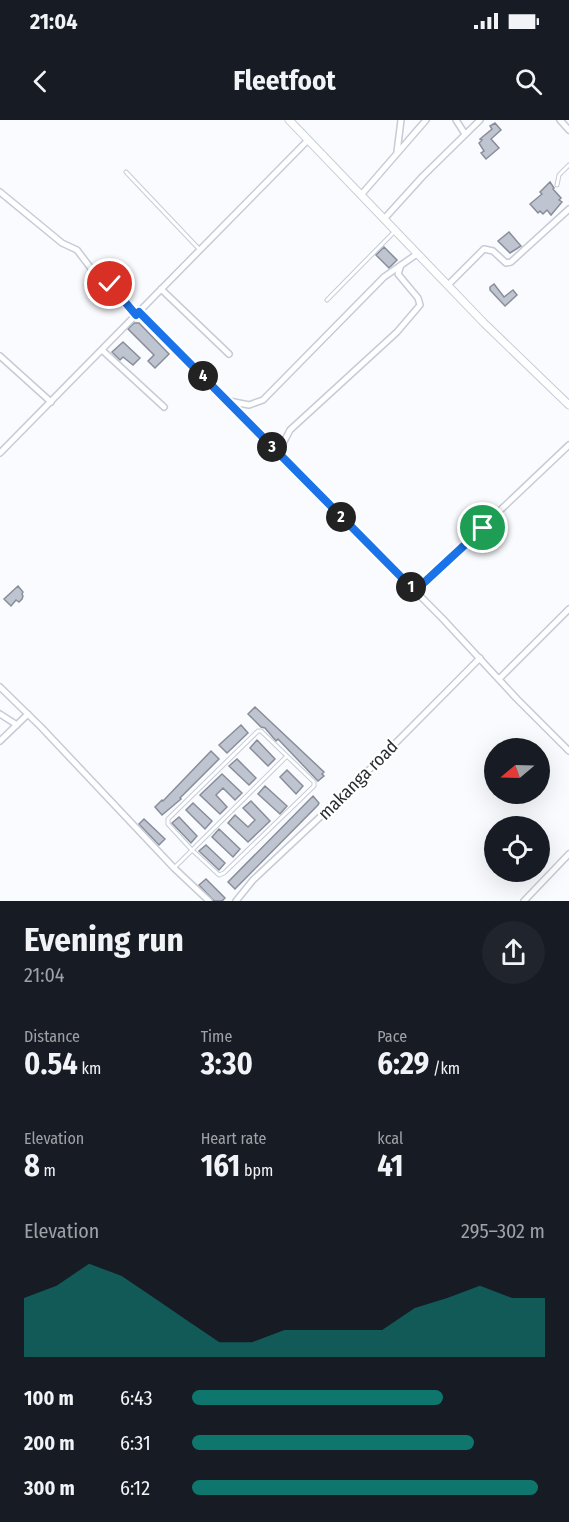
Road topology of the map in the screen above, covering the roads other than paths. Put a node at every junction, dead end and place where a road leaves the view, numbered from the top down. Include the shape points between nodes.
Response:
1 (289, 120) edge
2 (401, 120) edge
3 (426, 120) edge
4 (456, 120) edge
5 (480, 120) edge
6 (560, 120) edge
7 (569, 130) edge
8 (465, 134) junction
9 (308, 140) junction
10 (396, 154) junction
11 (569, 165) edge
12 (126, 172) dead end
13 (557, 185) dead end
14 (0, 192) edge
15 (361, 195) junction
16 (569, 209) edge
17 (384, 219) junction
18 (395, 231) junction
19 (200, 250) junction
20 (417, 254) junction
21 (400, 265) junction
22 (448, 285) junction
23 (161, 289) junction
24 (327, 300) dead end
25 (138, 313) junction
26 (102, 350) junction
27 (229, 354) dead end
28 (0, 356) edge
29 (227, 401) junction
30 (51, 402) junction
31 (569, 405) edge
32 (164, 407) dead end
33 (3, 445) edge
34 (569, 446) edge
35 (0, 453) edge
36 (278, 453) junction
37 (415, 591) junction
38 (569, 609) edge
39 (480, 658) junction
40 (499, 679) junction
41 (0, 687) edge
42 (0, 714) edge
43 (28, 714) junction
44 (17, 725) junction
45 (0, 741) edge
46 (569, 751) edge
47 (287, 756) junction
48 (191, 849) junction
49 (569, 854) edge
50 (174, 868) junction
51 (209, 901) edge
52 (236, 901) edge
53 (524, 901) edge

1 - 9 street
2 - 10 street
3 - 10 street
4 - 8 street
5 - 8 street
6 - 7 street
8 - 17 street
9 - 15 street
9 - 19 street
10 - 15 street
11 - 13 lane via 559,175
12 - 19 lane
14 - 25 street via 62,243 77,250 96,275
15 - 17 street
16 - 22 street via 511,262 506,264 493,251 484,249
17 - 18 street
18 - 20 street
18 - 24 lane
19 - 23 street
20 - 21 street
20 - 22 street
21 - 29 street via 263,400 249,405
21 - 36 street via 398,274 420,305 290,430
22 - 31 street
23 - 25 street
23 - 27 street
25 - 26 street
25 - 29 street
26 - 30 street
26 - 32 street
28 - 30 street
29 - 36 street
30 - 33 street
33 - 35 street
34 - 37 street
36 - 37 street
37 - 39 street
38 - 40 street
39 - 40 street
39 - 52 street, makanga road
40 - 46 street
41 - 43 street
42 - 44 street
43 - 44 street
43 - 50 street
44 - 45 street
47 - 48 lane
47 - 48 lane via 261,731 256,732 168,819 168,824
47 - 48 lane via 314,786 224,873 219,875
48 - 50 lane
49 - 53 street
50 - 51 street

